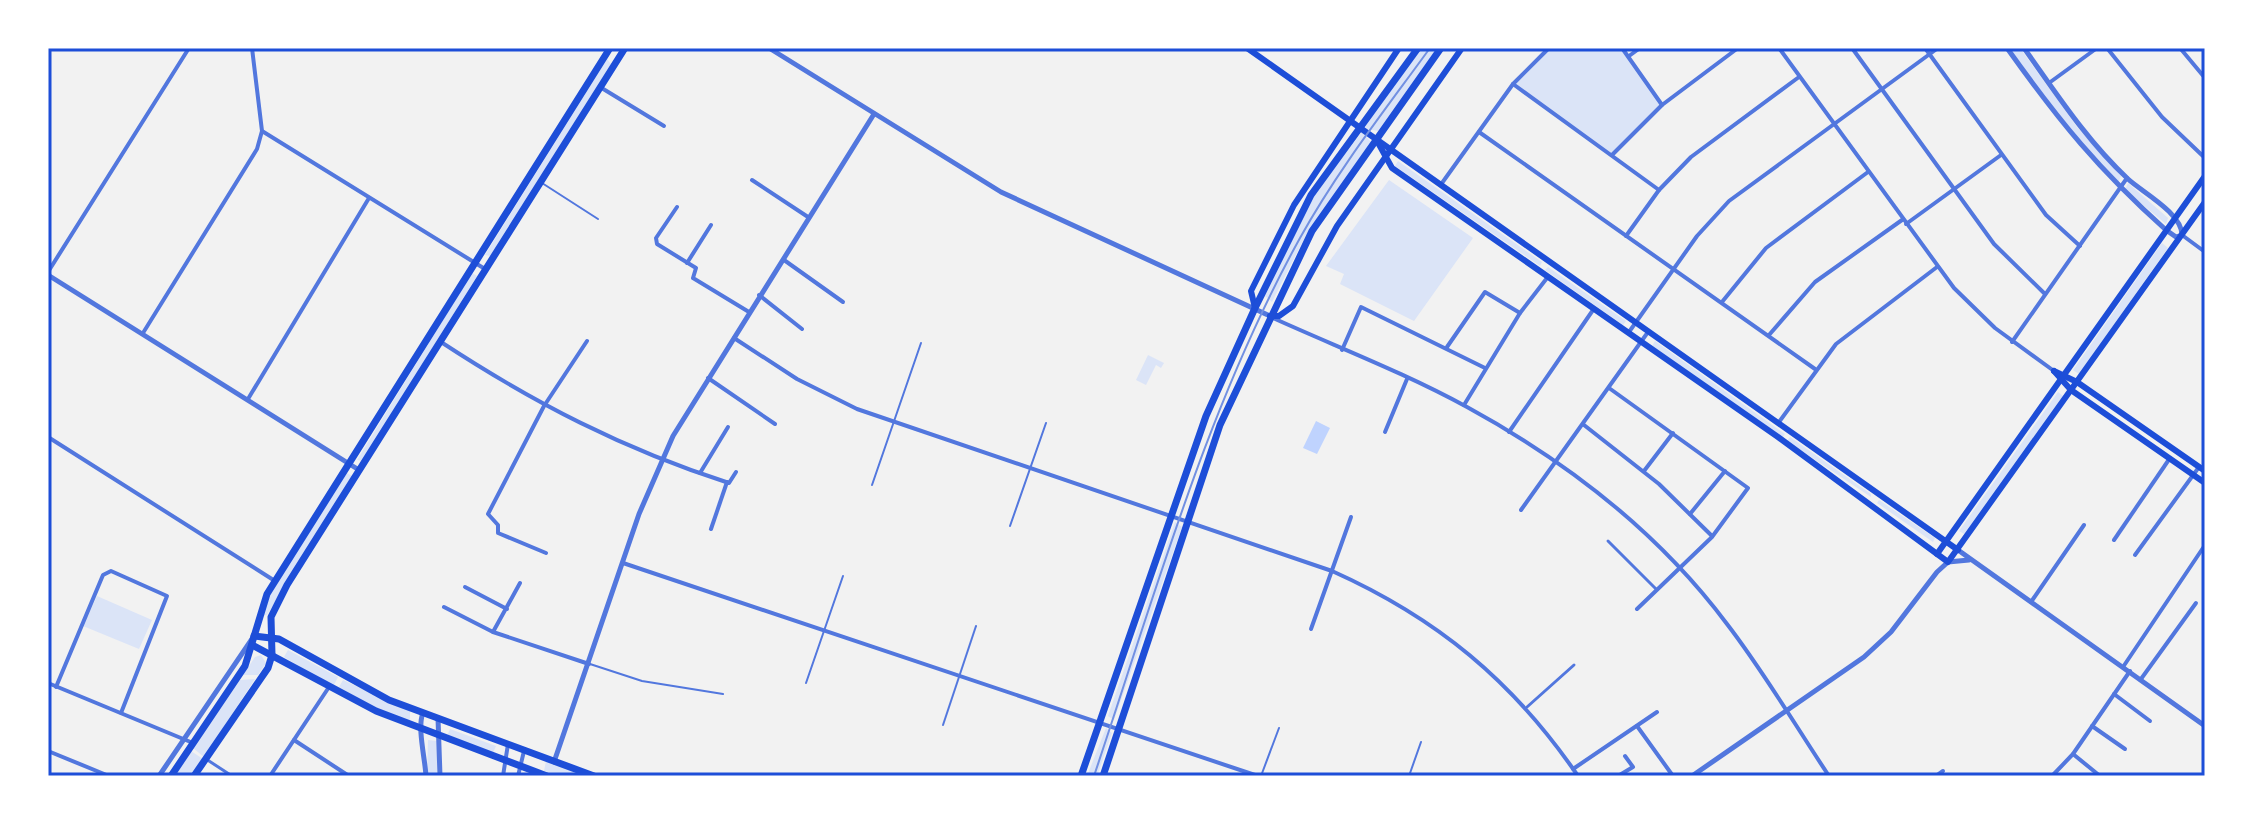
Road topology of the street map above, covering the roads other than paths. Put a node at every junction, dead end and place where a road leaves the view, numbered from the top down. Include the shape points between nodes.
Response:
1 (189, 48) edge
2 (252, 48) edge
3 (625, 48) edge
4 (769, 48) edge
5 (1247, 48) edge
6 (1399, 48) edge
7 (1418, 48) edge
8 (1441, 48) edge
9 (1462, 48) edge
10 (1549, 48) edge
11 (1622, 48) edge
12 (1640, 48) edge
13 (1738, 48) edge
14 (1779, 48) edge
15 (1852, 48) edge
16 (1925, 48) edge
17 (1938, 48) edge
18 (2007, 48) edge
19 (2024, 48) edge
20 (2097, 48) edge
21 (2107, 48) edge
22 (2180, 48) edge
23 (607, 49) edge
24 (1929, 54) junction
25 (1628, 57) junction
26 (619, 58) junction
27 (1799, 77) junction
28 (2205, 78) edge
29 (2049, 83) junction
30 (1513, 84) junction
31 (600, 87) junction
32 (1881, 89) junction
33 (1662, 105) junction
34 (874, 114) junction
35 (1348, 120) junction
36 (1833, 124) junction
37 (664, 126) dead end
38 (1359, 127) junction
39 (262, 131) junction
40 (1479, 132) junction
41 (1376, 139) junction
42 (1392, 148) junction
43 (1612, 155) junction
44 (2001, 155) junction
45 (1385, 157) junction
46 (2205, 158) edge
47 (1868, 172) junction
48 (2205, 176) edge
49 (2127, 178) junction
50 (752, 180) dead end
51 (541, 182) junction
52 (1442, 183) junction
53 (2120, 189) junction
54 (1659, 190) junction
55 (1953, 190) junction
56 (369, 198) junction
57 (2205, 202) edge
58 (677, 207) dead end
59 (808, 217) junction
60 (598, 219) dead end
61 (2175, 219) junction
62 (1903, 222) junction
63 (711, 225) dead end
64 (2166, 230) junction
65 (2182, 235) junction
66 (1626, 236) junction
67 (2080, 246) junction
68 (2205, 252) edge
69 (782, 259) junction
70 (474, 263) junction
71 (687, 263) junction
72 (1937, 267) junction
73 (1672, 268) junction
74 (486, 270) junction
75 (48, 273) edge
76 (1547, 278) junction
77 (2045, 294) junction
78 (759, 295) junction
79 (843, 302) dead end
80 (1721, 303) junction
81 (1255, 308) junction
82 (1593, 310) junction
83 (749, 312) junction
84 (1520, 313) junction
85 (1270, 316) junction
86 (1636, 321) junction
87 (802, 329) dead end
88 (1650, 330) junction
89 (143, 333) junction
90 (1628, 334) junction
91 (1768, 336) junction
92 (732, 338) junction
93 (587, 341) dead end
94 (441, 342) junction
95 (2012, 342) junction
96 (921, 343) dead end
97 (1641, 343) junction
98 (1447, 347) junction
99 (1342, 350) junction
100 (1228, 366) junction
101 (1485, 368) junction
102 (1815, 369) junction
103 (2054, 371) junction
104 (1243, 372) junction
105 (2065, 374) junction
106 (707, 377) junction
107 (1407, 379) junction
108 (2060, 382) junction
109 (2077, 382) junction
110 (1609, 388) junction
111 (2071, 390) junction
112 (248, 399) junction
113 (1464, 405) junction
114 (544, 406) junction
115 (1779, 422) junction
116 (1046, 423) dead end
117 (775, 424) dead end
118 (895, 424) junction
119 (1584, 425) junction
120 (728, 427) dead end
121 (1385, 432) dead end
122 (1509, 432) junction
123 (1673, 433) junction
124 (48, 437) edge
125 (2170, 458) junction
126 (661, 460) junction
127 (1558, 462) junction
128 (350, 463) junction
129 (1031, 468) junction
130 (2202, 469) edge
131 (359, 470) junction
132 (1188, 470) junction
133 (1644, 471) junction
134 (1725, 471) junction
135 (736, 472) dead end
136 (700, 473) junction
137 (1204, 475) junction
138 (2193, 475) junction
139 (727, 482) junction
140 (2205, 483) edge
141 (872, 485) dead end
142 (1879, 493) junction
143 (1871, 504) junction
144 (1521, 510) dead end
145 (1690, 514) junction
146 (1172, 517) junction
147 (1351, 517) dead end
148 (1187, 523) junction
149 (2084, 525) dead end
150 (1010, 526) dead end
151 (711, 529) dead end
152 (1712, 537) junction
153 (2114, 540) dead end
154 (1608, 541) dead end
155 (1947, 541) junction
156 (2205, 545) edge
157 (1958, 550) junction
158 (546, 553) dead end
159 (1937, 554) junction
160 (2135, 555) dead end
161 (1969, 560) junction
162 (1948, 562) junction
163 (623, 563) junction
164 (1681, 570) junction
165 (1332, 571) junction
166 (1937, 572) junction
167 (843, 576) dead end
168 (275, 581) junction
169 (520, 583) dead end
170 (465, 587) dead end
171 (1658, 591) junction
172 (2031, 602) junction
173 (2196, 603) dead end
174 (444, 607) dead end
175 (507, 609) junction
176 (1637, 609) dead end
177 (976, 626) dead end
178 (1311, 629) dead end
179 (824, 630) junction
180 (493, 632) junction
181 (254, 636) junction
182 (270, 637) junction
183 (252, 645) junction
184 (272, 655) junction
185 (589, 664) junction
186 (1574, 665) dead end
187 (2123, 667) junction
188 (2130, 671) junction
189 (960, 676) junction
190 (2141, 679) junction
191 (48, 683) edge
192 (806, 683) dead end
193 (56, 687) junction
194 (329, 687) junction
195 (723, 694) dead end
196 (2114, 694) junction
197 (1527, 707) junction
198 (1786, 711) junction
199 (1657, 712) dead end
200 (121, 713) junction
201 (423, 713) junction
202 (438, 718) junction
203 (2150, 721) dead end
204 (1101, 723) junction
205 (943, 725) dead end
206 (1637, 726) junction
207 (2092, 726) junction
208 (2205, 726) edge
209 (1279, 728) dead end
210 (1117, 729) junction
211 (420, 730) junction
212 (440, 737) junction
213 (294, 740) junction
214 (189, 741) junction
215 (1421, 742) dead end
216 (508, 744) junction
217 (2125, 749) dead end
218 (524, 750) junction
219 (48, 751) edge
220 (2073, 754) junction
221 (1625, 756) dead end
222 (206, 759) junction
223 (503, 760) junction
224 (554, 762) junction
225 (519, 766) junction
226 (1573, 769) junction
227 (1943, 771) dead end
228 (109, 776) edge
229 (159, 776) edge
230 (171, 776) edge
231 (194, 776) edge
232 (232, 776) edge
233 (270, 776) edge
234 (349, 776) edge
235 (426, 776) edge
236 (440, 776) edge
237 (503, 776) edge
238 (518, 776) edge
239 (547, 776) edge
240 (594, 776) edge
241 (1081, 776) edge
242 (1103, 776) edge
243 (1260, 776) edge
244 (1409, 776) edge
245 (1578, 776) edge
246 (1618, 776) edge
247 (1673, 776) edge
248 (1692, 776) edge
249 (1829, 776) edge
250 (1936, 776) edge
251 (2052, 776) edge
252 (2100, 776) edge

1 - 75 street
2 - 39 street
3 - 26 main road
4 - 34 street
5 - 35 main road
6 - 35 main road
7 - 38 main road
8 - 41 main road
9 - 42 main road
10 - 30 street
11 - 25 street
12 - 25 street
13 - 33 street
14 - 27 street
15 - 32 street
16 - 24 street
17 - 24 street
18 - 53 street via 2060,123
19 - 29 street
20 - 29 street
21 - 46 street via 2141,93
22 - 28 street
23 - 26 street
23 - 70 main road
24 - 32 street
24 - 44 street
25 - 33 street
26 - 31 main road
27 - 36 street
27 - 54 street via 1711,141
29 - 49 street
30 - 40 street
30 - 43 street
31 - 37 street
31 - 51 main road
32 - 36 street
32 - 55 street
33 - 43 street
34 - 59 street
34 - 81 street via 1001,192
35 - 38 main road
35 - 81 main road via 1294,205 1256,280 1251,291
36 - 47 street
36 - 73 street via 1729,201
38 - 41 main road
38 - 81 main road via 1311,195
39 - 56 street
39 - 89 street via 257,149
40 - 52 street
40 - 66 street
41 - 42 main road
41 - 45 main road
41 - 85 main road via 1312,231
42 - 45 main road
42 - 52 main road
43 - 54 street
44 - 55 street
44 - 67 street via 2046,215
45 - 76 main road via 1392,168
45 - 85 main road via 1337,226 1293,306
47 - 62 street
47 - 80 street via 1766,248
48 - 61 main road
49 - 53 street
49 - 61 street
50 - 59 street
51 - 60 lane
51 - 74 main road
52 - 86 main road
53 - 64 street
53 - 67 street
54 - 66 street
55 - 62 street
55 - 77 street via 2005,258
56 - 70 street
56 - 112 street
57 - 65 main road
58 - 71 street via 656,242
59 - 69 street
61 - 64 main road
61 - 65 street
62 - 72 street
62 - 91 street via 1815,282
63 - 71 street
64 - 65 street
64 - 105 main road
65 - 68 street
65 - 109 main road
66 - 73 street
67 - 77 street
69 - 78 street
69 - 79 street
70 - 74 street
70 - 128 main road
71 - 83 street via 696,268 693,278
72 - 95 street
72 - 102 street via 1853,328
73 - 80 street
73 - 86 street
74 - 94 main road
75 - 89 street
76 - 82 main road
76 - 84 street
77 - 95 street
78 - 83 street
78 - 87 street
80 - 91 street
81 - 85 street
81 - 100 main road
82 - 90 main road
82 - 122 street
83 - 92 street
84 - 98 street via 1485,292
84 - 101 street
85 - 99 street
85 - 104 main road
86 - 88 main road
86 - 90 street
88 - 97 street
88 - 115 main road
89 - 112 street
90 - 97 main road
91 - 102 street
92 - 106 street
92 - 118 street via 819,391
93 - 114 street
94 - 114 street
94 - 131 main road
95 - 103 street
96 - 118 lane
97 - 110 street
97 - 143 main road
98 - 99 street via 1361,307
98 - 101 street
99 - 107 street
100 - 104 main road
100 - 132 main road
101 - 113 street
102 - 115 street
103 - 105 main road
103 - 108 main road
104 - 137 main road
105 - 108 main road
105 - 109 main road
106 - 117 street
106 - 126 street
107 - 113 street
107 - 121 street
108 - 111 main road
108 - 155 main road
109 - 111 main road
109 - 130 main road
110 - 119 street
110 - 123 street
111 - 125 main road
111 - 157 main road
112 - 128 street
113 - 122 street
114 - 126 street
114 - 158 street via 489,511 498,533
115 - 142 main road
116 - 129 lane
118 - 129 street
118 - 141 lane
119 - 127 street
119 - 133 street
120 - 136 street
122 - 127 street
123 - 133 street
123 - 134 street
124 - 168 street
125 - 138 main road
125 - 153 street
126 - 136 street
126 - 163 street
127 - 144 street
127 - 164 street
128 - 131 street
128 - 168 main road
129 - 146 street
129 - 150 lane
130 - 138 street
131 - 182 main road via 276,604
132 - 137 main road
132 - 146 main road
133 - 145 street
134 - 145 street
134 - 152 street via 1748,488
135 - 139 street
136 - 139 street
137 - 148 main road
138 - 140 main road
138 - 160 street
139 - 151 street
142 - 143 main road
142 - 155 main road
143 - 159 main road
145 - 152 street
146 - 148 street
146 - 204 main road
147 - 165 street
148 - 165 street
148 - 210 main road
149 - 172 street
152 - 164 street
154 - 171 street
155 - 157 main road
155 - 159 main road
156 - 187 street
157 - 161 street
157 - 162 main road
159 - 162 main road
159 - 166 street
161 - 162 street
161 - 172 street
162 - 166 street
163 - 179 street
163 - 185 street
164 - 171 street
164 - 198 street via 1727,623
165 - 178 street
165 - 197 street via 1427,622
166 - 198 street via 1872,650
167 - 179 lane
168 - 181 main road
169 - 175 street
170 - 175 street
171 - 176 street
172 - 187 street
173 - 190 street
174 - 180 street
175 - 180 street
177 - 189 lane
179 - 189 street
179 - 192 lane
180 - 185 street
181 - 182 main road
181 - 183 main road
181 - 214 street
182 - 184 main road
182 - 201 main road
183 - 184 main road
183 - 214 main road via 238,678
184 - 194 main road
184 - 222 main road via 263,677
185 - 195 lane via 642,681
185 - 224 street
186 - 197 street
187 - 188 street
188 - 190 street
188 - 196 street
189 - 204 street
189 - 205 lane
190 - 208 street
191 - 193 street
193 - 200 street
193 - 200 street via 106,571 167,596
194 - 211 main road
194 - 213 street
196 - 203 street
196 - 207 street
197 - 226 street
198 - 248 street
198 - 249 street
199 - 206 street
200 - 214 street
201 - 202 main road
201 - 211 street
202 - 212 street
202 - 216 main road
204 - 210 street
204 - 241 main road
206 - 226 street
206 - 247 street
207 - 217 street
207 - 220 street
209 - 243 lane
210 - 242 main road
210 - 243 street
211 - 212 main road
211 - 235 street
212 - 223 main road
212 - 236 street
213 - 233 street
213 - 234 street
214 - 229 street
214 - 230 main road
215 - 244 lane
216 - 218 main road
216 - 223 street
218 - 224 main road
218 - 225 street
219 - 228 street
220 - 251 street
220 - 252 street
221 - 246 street via 1633,767
222 - 231 main road
222 - 232 street
223 - 225 main road
223 - 237 street
224 - 240 main road
225 - 238 street
225 - 239 main road
226 - 245 street
227 - 250 street

